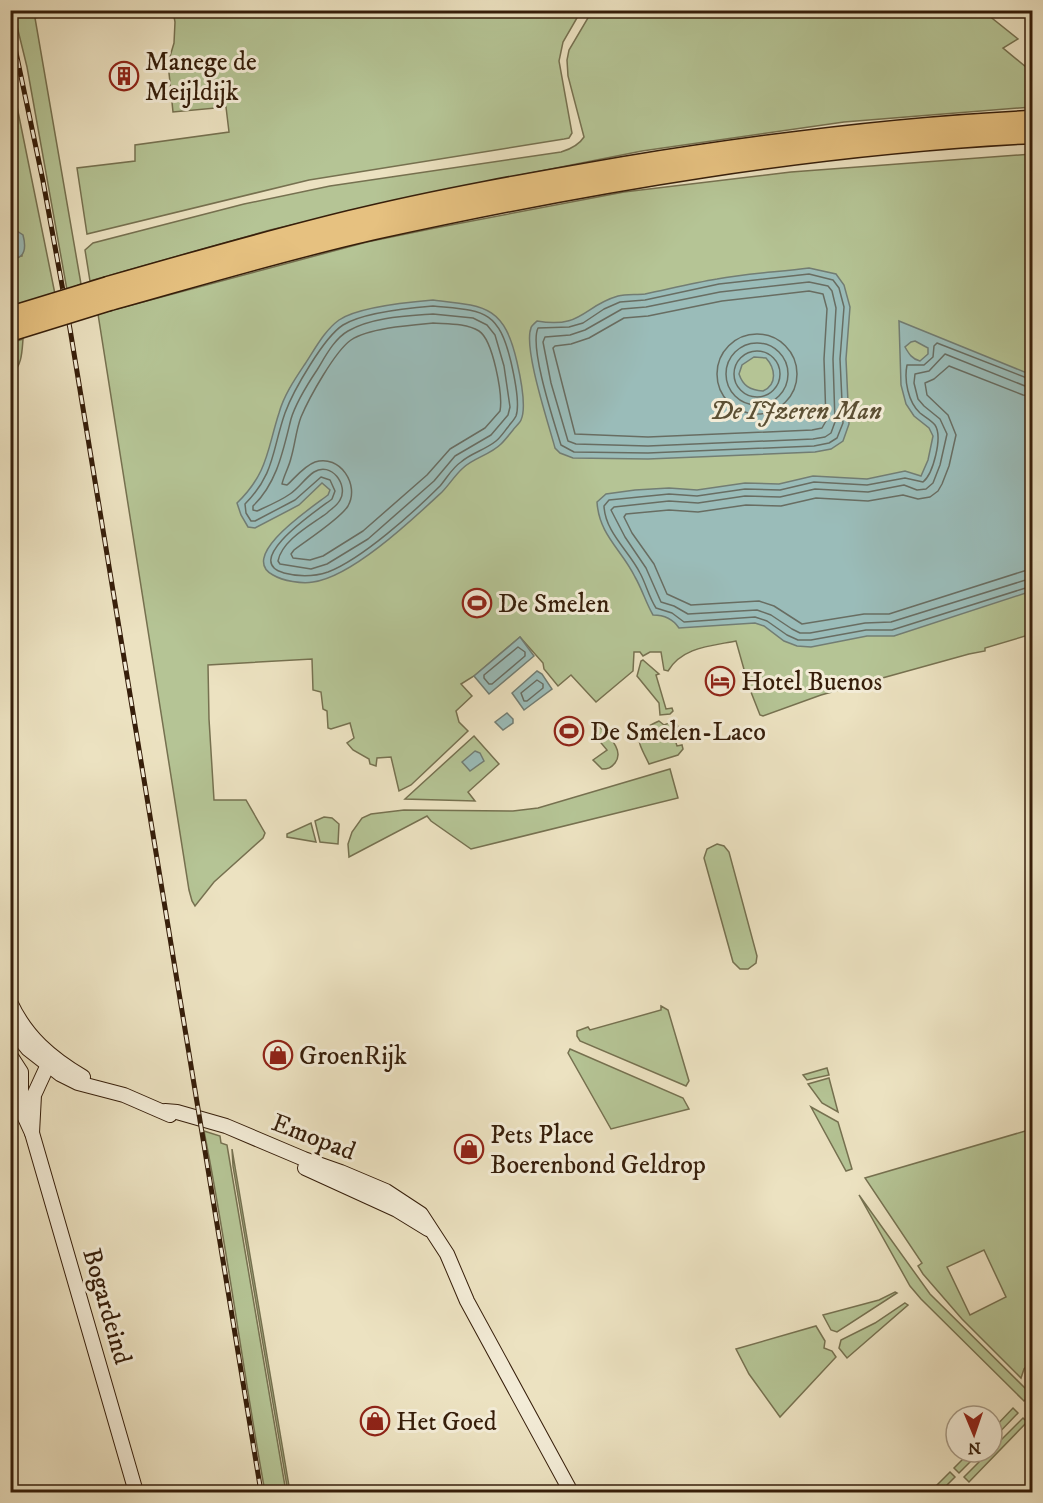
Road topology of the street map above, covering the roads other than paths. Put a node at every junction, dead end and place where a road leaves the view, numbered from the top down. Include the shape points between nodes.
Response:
1 (1032, 120) edge
2 (1032, 134) edge
3 (109, 294) junction
4 (10, 316) edge
5 (10, 332) edge
6 (10, 1002) edge
7 (10, 1027) edge
8 (10, 1055) edge
9 (49, 1061) junction
10 (32, 1133) junction
11 (136, 1492) edge
12 (571, 1492) edge

1 - 3 highway via 856,134 710,152 562,177 352,220 237,249
2 - 3 highway via 864,148 567,191 379,229
3 - 4 highway, bridge
3 - 5 highway, bridge
6 - 9 main road
7 - 9 main road via 27,1049
8 - 10 main road, Bogardeind via 21,1072 21,1109
9 - 10 main road, Bogardeind via 34,1095
9 - 12 main road, Emopad via 78,1083 226,1126 381,1188 421,1214 447,1254 467,1300
10 - 11 main road, Bogardeind

